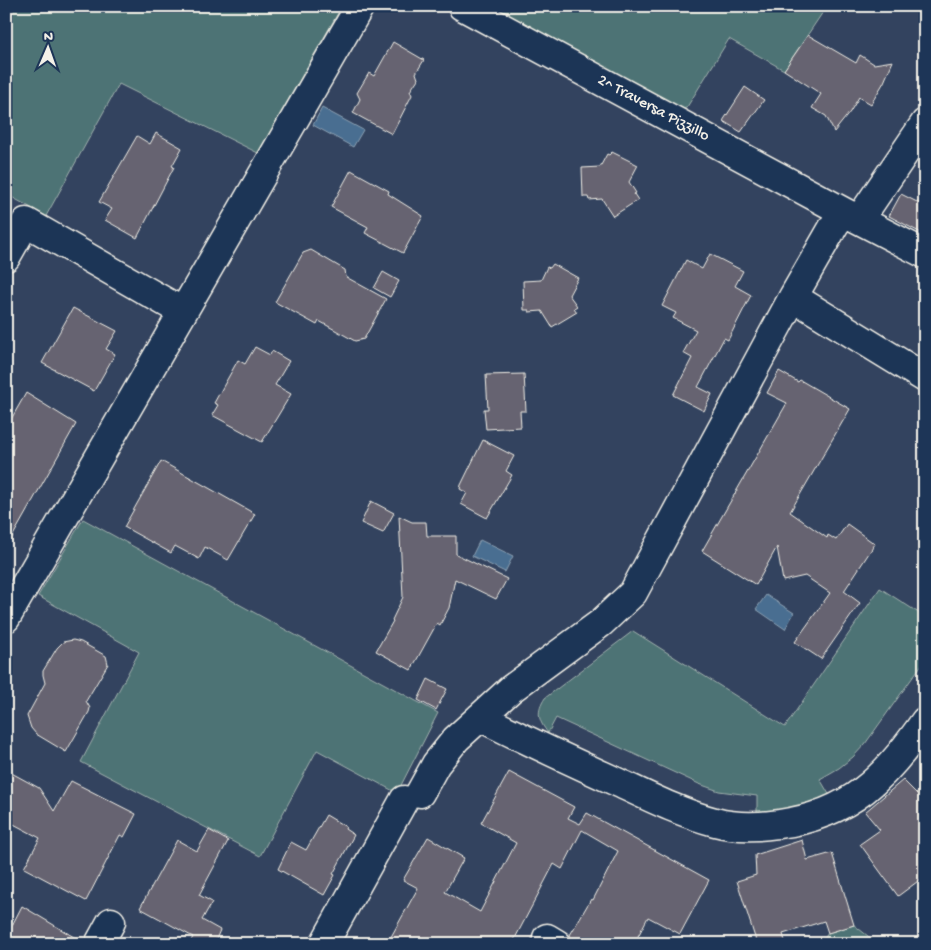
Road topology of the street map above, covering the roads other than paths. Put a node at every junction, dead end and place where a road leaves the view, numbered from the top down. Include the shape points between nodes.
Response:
1 (360, 6) edge
2 (462, 6) edge
3 (925, 123) edge
4 (852, 216) junction
5 (925, 254) edge
6 (6, 257) edge
7 (793, 297) junction
8 (183, 312) junction
9 (925, 378) edge
10 (9, 607) edge
11 (480, 718) junction
12 (925, 721) edge
13 (324, 944) edge

1 - 8 street
2 - 4 street, 2^ Traversa Pizzillo
3 - 4 street
4 - 5 street, 2^ Traversa Pizzillo
4 - 7 street via 835,224
6 - 8 street via 26,222
7 - 9 street
7 - 11 street via 633,594 601,623 510,689
8 - 10 street
11 - 12 street via 679,811 717,823 754,828 827,813 857,797 886,772
11 - 13 street via 451,746 412,796

